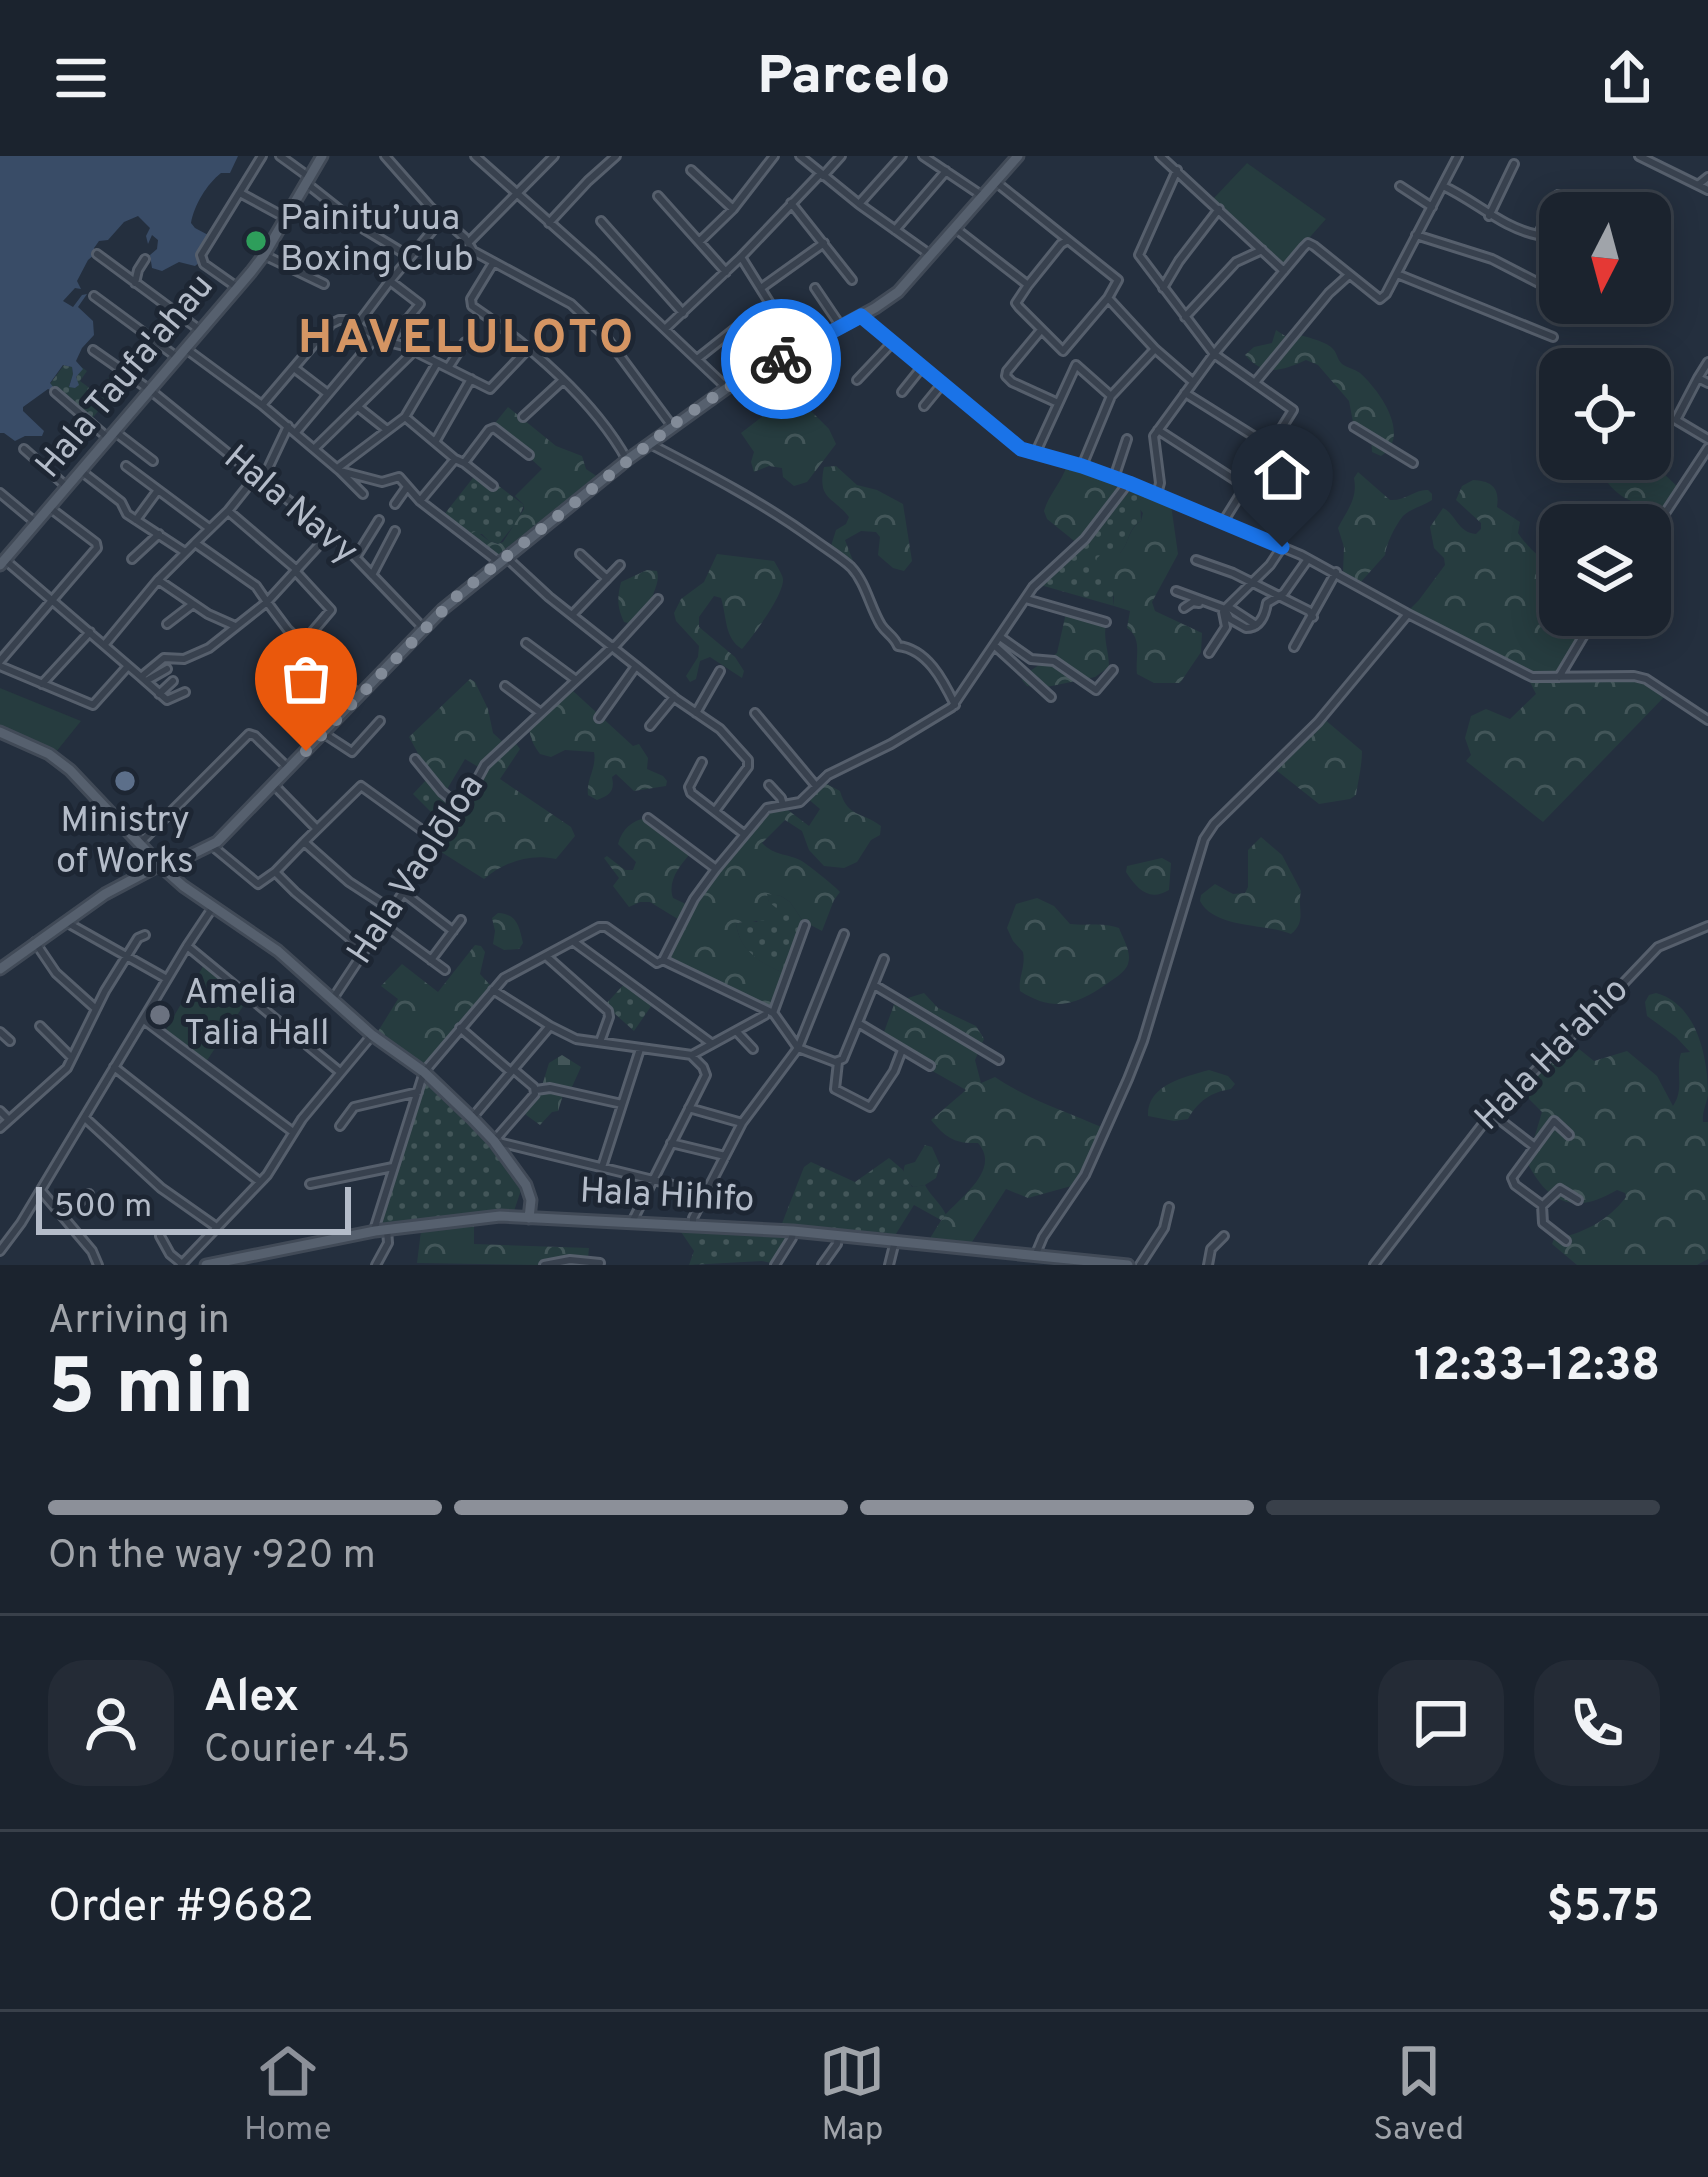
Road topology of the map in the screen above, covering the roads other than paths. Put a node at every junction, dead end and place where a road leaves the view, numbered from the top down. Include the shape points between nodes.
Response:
1 (262, 156) edge
2 (280, 156) edge
3 (322, 156) edge
4 (385, 156) edge
5 (476, 156) edge
6 (554, 156) edge
7 (616, 156) edge
8 (774, 156) edge
9 (800, 156) edge
10 (841, 156) edge
11 (902, 156) edge
12 (923, 156) edge
13 (1018, 156) edge
14 (1160, 156) edge
15 (1458, 156) edge
16 (1639, 156) edge
17 (1514, 164) dead end
18 (691, 170) dead end
19 (1177, 170) junction
20 (946, 171) junction
21 (821, 175) junction
22 (1708, 177) edge
23 (308, 180) junction
24 (997, 183) junction
25 (1699, 185) junction
26 (1400, 186) dead end
27 (1443, 186) junction
28 (1708, 190) edge
29 (240, 193) junction
30 (518, 194) junction
31 (658, 196) dead end
32 (984, 197) junction
33 (791, 203) junction
34 (860, 204) junction
35 (1432, 207) junction
36 (733, 209) junction
37 (1219, 209) junction
38 (1489, 215) junction
39 (286, 218) junction
40 (442, 219) junction
41 (601, 221) dead end
42 (549, 223) junction
43 (956, 229) junction
44 (895, 230) junction
45 (1416, 235) junction
46 (1538, 235) edge
47 (1068, 240) junction
48 (699, 242) junction
49 (469, 243) junction
50 (824, 243) junction
51 (1262, 250) junction
52 (97, 254) dead end
53 (264, 255) junction
54 (932, 256) junction
55 (410, 257) junction
56 (741, 257) junction
57 (146, 260) dead end
58 (494, 263) junction
59 (1284, 271) junction
60 (725, 272) junction
61 (1396, 274) junction
62 (1348, 275) junction
63 (390, 280) junction
64 (852, 280) dead end
65 (135, 283) junction
66 (324, 284) dead end
67 (1539, 284) edge
68 (1028, 285) junction
69 (1163, 287) junction
70 (238, 288) junction
71 (761, 288) junction
72 (815, 288) dead end
73 (94, 296) dead end
74 (1108, 298) junction
75 (683, 313) junction
76 (861, 316) junction
77 (1185, 316) junction
78 (741, 324) dead end
79 (357, 325) junction
80 (841, 327) junction
81 (666, 328) junction
82 (1041, 330) junction
83 (201, 331) junction
84 (376, 337) junction
85 (1552, 337) dead end
86 (465, 342) dead end
87 (391, 343) junction
88 (892, 343) junction
89 (1155, 349) junction
90 (93, 350) dead end
91 (528, 350) junction
92 (799, 350) junction
93 (413, 351) junction
94 (1064, 351) junction
95 (182, 353) junction
96 (1214, 354) junction
97 (697, 359) junction
98 (1708, 362) edge
99 (437, 363) junction
100 (1076, 365) junction
101 (922, 367) junction
102 (294, 368) junction
103 (448, 368) junction
104 (1698, 379) junction
105 (471, 380) junction
106 (857, 380) dead end
107 (562, 381) junction
108 (1255, 381) junction
109 (1193, 382) junction
110 (1708, 383) edge
111 (942, 384) junction
112 (727, 388) junction
113 (150, 390) junction
114 (56, 392) dead end
115 (902, 392) dead end
116 (1185, 393) junction
117 (328, 394) junction
118 (1111, 396) junction
119 (1058, 403) junction
120 (262, 405) junction
121 (358, 406) junction
122 (924, 406) dead end
123 (405, 417) junction
124 (523, 417) dead end
125 (672, 426) junction
126 (1354, 427) dead end
127 (292, 429) junction
128 (387, 430) junction
129 (1158, 430) junction
130 (111, 435) junction
131 (1127, 439) dead end
132 (1708, 439) edge
133 (435, 442) junction
134 (648, 443) junction
135 (315, 448) junction
136 (1271, 448) junction
137 (1708, 448) edge
138 (24, 449) dead end
139 (1396, 453) junction
140 (1035, 454) junction
141 (529, 455) dead end
142 (1385, 456) dead end
143 (627, 460) junction
144 (153, 461) dead end
145 (459, 461) junction
146 (1412, 463) dead end
147 (126, 466) dead end
148 (1082, 466) junction
149 (339, 470) junction
150 (81, 471) junction
151 (259, 478) junction
152 (1114, 478) junction
153 (1129, 483) junction
154 (493, 486) dead end
155 (68, 487) junction
156 (408, 487) junction
157 (1246, 487) junction
158 (158, 490) junction
159 (0, 493) edge
160 (363, 494) dead end
161 (1157, 495) junction
162 (420, 502) junction
163 (395, 503) dead end
164 (1671, 504) edge
165 (50, 508) junction
166 (228, 511) junction
167 (136, 520) junction
168 (379, 520) dead end
169 (1222, 522) junction
170 (36, 523) junction
171 (209, 528) junction
172 (395, 530) dead end
173 (332, 532) junction
174 (159, 534) junction
175 (194, 544) junction
176 (1282, 547) junction
177 (185, 552) junction
178 (580, 554) dead end
179 (3, 557) edge
180 (356, 557) junction
181 (132, 559) dead end
182 (502, 559) junction
183 (1309, 559) junction
184 (1196, 560) dead end
185 (620, 566) dead end
186 (296, 571) junction
187 (1336, 572) junction
188 (372, 575) junction
189 (607, 579) junction
190 (158, 580) junction
191 (1252, 582) junction
192 (1176, 591) dead end
193 (1279, 596) junction
194 (658, 599) dead end
195 (1026, 599) junction
196 (51, 600) junction
197 (266, 602) junction
198 (193, 604) junction
199 (1209, 604) junction
200 (1184, 608) dead end
201 (1227, 608) junction
202 (1408, 614) junction
203 (572, 615) junction
204 (1313, 617) junction
205 (1106, 622) dead end
206 (167, 624) dead end
207 (235, 626) junction
208 (424, 629) junction
209 (90, 632) junction
210 (1000, 636) junction
211 (1583, 636) edge
212 (303, 643) junction
213 (526, 643) dead end
214 (104, 644) junction
215 (994, 645) junction
216 (613, 646) junction
217 (1294, 647) dead end
218 (1209, 653) dead end
219 (0, 663) edge
220 (128, 666) junction
221 (636, 666) junction
222 (167, 669) dead end
223 (1113, 670) dead end
224 (720, 671) dead end
225 (1559, 676) junction
226 (143, 679) junction
227 (576, 680) junction
228 (173, 681) dead end
229 (42, 684) junction
230 (505, 686) dead end
231 (185, 692) dead end
232 (160, 694) junction
233 (358, 695) junction
234 (674, 697) junction
235 (1051, 697) dead end
236 (955, 704) junction
237 (541, 713) junction
238 (696, 713) junction
239 (755, 713) dead end
240 (599, 718) dead end
241 (1708, 720) edge
242 (380, 721) dead end
243 (650, 726) dead end
244 (0, 733) edge
245 (323, 733) junction
246 (415, 759) dead end
247 (702, 762) dead end
248 (289, 769) junction
249 (273, 784) junction
250 (770, 785) dead end
251 (816, 786) junction
252 (783, 805) junction
253 (462, 808) junction
254 (715, 812) junction
255 (649, 818) dead end
256 (316, 829) junction
257 (744, 834) junction
258 (437, 841) junction
259 (304, 842) junction
260 (211, 845) junction
261 (158, 866) junction
262 (716, 869) junction
263 (275, 872) junction
264 (404, 893) junction
265 (213, 907) junction
266 (392, 910) junction
267 (461, 920) dead end
268 (65, 922) junction
269 (383, 924) junction
270 (805, 926) dead end
271 (1708, 926) edge
272 (453, 931) junction
273 (844, 934) dead end
274 (145, 935) dead end
275 (573, 942) junction
276 (35, 943) junction
277 (187, 946) junction
278 (364, 950) junction
279 (126, 956) junction
280 (546, 956) junction
281 (884, 959) dead end
282 (431, 960) junction
283 (663, 960) junction
284 (0, 969) edge
285 (445, 970) dead end
286 (167, 979) junction
287 (874, 986) junction
288 (494, 990) junction
289 (332, 1000) junction
290 (95, 1009) junction
291 (768, 1013) junction
292 (144, 1020) junction
293 (858, 1023) junction
294 (40, 1026) dead end
295 (550, 1027) junction
296 (460, 1028) junction
297 (0, 1032) edge
298 (737, 1032) junction
299 (372, 1035) junction
300 (10, 1041) dead end
301 (600, 1042) junction
302 (711, 1043) junction
303 (640, 1048) junction
304 (798, 1048) junction
305 (753, 1049) dead end
306 (902, 1050) junction
307 (692, 1055) junction
308 (72, 1058) junction
309 (998, 1060) dead end
310 (838, 1061) junction
311 (930, 1066) dead end
312 (114, 1067) junction
313 (512, 1071) junction
314 (340, 1072) junction
315 (424, 1072) junction
316 (536, 1090) junction
317 (418, 1092) junction
318 (622, 1104) junction
319 (689, 1108) junction
320 (0, 1112) edge
321 (1491, 1113) junction
322 (85, 1118) junction
323 (472, 1118) junction
324 (9, 1120) junction
325 (742, 1123) junction
326 (340, 1126) dead end
327 (0, 1128) edge
328 (293, 1132) junction
329 (1569, 1135) dead end
330 (494, 1141) junction
331 (670, 1143) junction
332 (1535, 1148) junction
333 (725, 1156) junction
334 (393, 1167) junction
335 (602, 1167) junction
336 (652, 1179) junction
337 (260, 1182) junction
338 (310, 1184) dead end
339 (41, 1190) junction
340 (89, 1193) dead end
341 (706, 1193) junction
342 (1579, 1200) dead end
343 (1542, 1206) junction
344 (1169, 1207) dead end
345 (64, 1217) junction
346 (529, 1218) junction
347 (632, 1222) junction
348 (693, 1225) junction
349 (215, 1226) junction
350 (387, 1229) junction
351 (375, 1231) junction
352 (793, 1231) junction
353 (838, 1235) junction
354 (1224, 1235) dead end
355 (160, 1237) dead end
356 (1566, 1240) dead end
357 (896, 1241) junction
358 (0, 1251) edge
359 (1035, 1256) junction
360 (600, 1263) edge
361 (181, 1264) edge
362 (378, 1264) edge
363 (98, 1265) edge
364 (206, 1265) edge
365 (544, 1265) edge
366 (775, 1265) edge
367 (822, 1265) edge
368 (889, 1265) edge
369 (1128, 1265) edge
370 (1141, 1265) edge
371 (1208, 1265) edge
372 (1374, 1265) edge

1 - 29 street
2 - 23 street
3 - 23 main road, Hala Taufa'ahau
4 - 40 street
5 - 30 street
6 - 30 street
7 - 42 street
8 - 36 street
9 - 21 street
10 - 21 street
11 - 34 street
12 - 20 street
13 - 24 main road
14 - 19 street
15 - 27 street
16 - 25 street
17 - 38 street
18 - 36 street
19 - 37 street
19 - 69 street via 1139,255
20 - 32 street
20 - 44 street
21 - 33 street
21 - 34 street
22 - 25 street
23 - 39 main road, Hala Taufa'ahau
23 - 55 street
24 - 32 main road
24 - 47 street
25 - 28 street
26 - 35 street
27 - 35 street
27 - 38 street
29 - 39 street
29 - 70 street via 201,257
30 - 42 street
30 - 49 street
31 - 48 street
32 - 43 main road
33 - 50 street
33 - 56 street
34 - 44 street
35 - 45 street
36 - 48 street
37 - 51 street
37 - 69 street
38 - 46 street
39 - 53 main road, Hala Taufa'ahau
40 - 49 street
40 - 55 street
41 - 75 street
42 - 81 street
43 - 54 main road
43 - 68 street
44 - 54 street
45 - 61 street
45 - 67 street
47 - 68 street
47 - 74 street via 1118,280
48 - 60 street
49 - 58 street
50 - 64 street
50 - 71 street
51 - 59 street
51 - 77 street via 1236,262
52 - 65 street
53 - 66 street
53 - 70 main road, Hala Taufa'ahau
54 - 76 main road
55 - 63 street
56 - 60 street
56 - 71 street
57 - 65 street
58 - 91 street via 470,302
58 - 125 street via 595,324
59 - 62 street via 1309,243
59 - 96 street
60 - 75 street
61 - 62 street via 1380,299
61 - 85 street
62 - 108 street
63 - 79 street
63 - 87 street via 420,304
65 - 83 street
68 - 82 street via 1016,303
69 - 77 street
70 - 83 main road, Hala Taufa'ahau
71 - 92 street
72 - 80 street
73 - 95 street
74 - 89 street
74 - 94 street
75 - 81 street
76 - 80 main road
76 - 88 street
77 - 96 street
78 - 97 street
79 - 84 street
79 - 102 street via 332,324
80 - 92 main road
81 - 97 street
82 - 94 street
82 - 119 street via 1006,376
83 - 95 main road, Hala Taufa'ahau
84 - 87 street
84 - 117 street
86 - 103 street
87 - 93 street
88 - 101 street
88 - 106 street
89 - 109 street
89 - 118 street
90 - 113 street, Hala Navy
91 - 105 street via 492,388
91 - 107 street
92 - 112 main road
93 - 99 street
93 - 121 street
94 - 100 street
95 - 113 main road, Hala Taufa'ahau
95 - 120 street
96 - 108 street
96 - 109 street
97 - 112 street
98 - 104 street
99 - 103 street
99 - 123 street
100 - 118 street
100 - 119 street
101 - 111 street
101 - 115 street
102 - 117 street
102 - 120 street
103 - 105 street
104 - 110 street
104 - 132 street via 1676,420
105 - 133 street
107 - 124 street
107 - 143 street
108 - 136 street via 1293,410
109 - 116 street
111 - 122 street
111 - 140 street
112 - 125 main road
113 - 130 main road, Hala Taufa'ahau
113 - 151 street, Hala Navy
114 - 130 street
116 - 129 street
116 - 136 street
117 - 127 street
118 - 148 street
119 - 140 street
120 - 127 street
121 - 128 street
121 - 135 street
123 - 128 street
123 - 133 street
125 - 134 main road
126 - 139 street
127 - 135 street
127 - 151 street
128 - 149 street
129 - 157 street
129 - 161 street
130 - 144 street
130 - 150 main road, Hala Taufa'ahau
131 - 152 street
133 - 145 street
134 - 143 main road
134 - 236 street via 775,511 850,566 884,631 940,674
135 - 149 street
136 - 157 street
137 - 164 street
138 - 155 street
139 - 142 street
139 - 146 street
140 - 148 street
141 - 145 street via 491,429
143 - 182 main road
145 - 154 street
145 - 162 street
147 - 158 street
148 - 152 street
149 - 156 street via 382,482 399,477
149 - 160 street
150 - 155 main road, Hala Taufa'ahau
150 - 167 street
151 - 166 street
151 - 173 street, Hala Navy
152 - 153 street
153 - 161 street
153 - 195 street
155 - 165 main road, Hala Taufa'ahau
156 - 162 street
156 - 163 street
157 - 169 street
158 - 167 street
158 - 171 street
159 - 170 street
161 - 169 street
162 - 182 street
165 - 170 main road, Hala Taufa'ahau
165 - 196 street via 98,545
166 - 171 street
166 - 186 street
167 - 174 street
168 - 180 street
169 - 176 street
170 - 179 main road, Hala Taufa'ahau
171 - 175 street
172 - 188 street
173 - 180 street, Hala Navy
173 - 186 street
174 - 177 street
174 - 181 street
175 - 177 street
175 - 197 street via 256,586
176 - 183 street
176 - 191 street
177 - 190 street
178 - 189 street
179 - 196 street
180 - 188 street, Hala Navy
182 - 203 street
182 - 208 main road
183 - 187 street
183 - 193 street
184 - 191 street
185 - 189 street
186 - 197 street
186 - 212 street via 331,610
187 - 202 street
187 - 204 street
188 - 208 street, Hala Navy
189 - 203 street
190 - 198 street
190 - 214 street
191 - 193 street
191 - 201 street
192 - 199 street
193 - 201 street via 1250,629 1230,619
193 - 204 street
194 - 216 street, Hala Vaolōloa
195 - 205 street
195 - 210 street
196 - 209 street
196 - 219 street
197 - 207 street
197 - 212 street
198 - 206 street
198 - 207 street
199 - 200 street
199 - 201 street
201 - 218 street via 1226,627
202 - 225 street via 1532,677
202 - 359 street via 1204,839 1128,1079 1085,1175
203 - 216 street
204 - 217 street
207 - 226 street via 209,648 164,658
208 - 233 main road
209 - 214 street
209 - 229 street
210 - 215 street
210 - 223 street via 1096,690
211 - 225 street
212 - 233 street
213 - 227 street
214 - 220 street
215 - 235 street
215 - 236 street
216 - 221 street
216 - 227 street, Hala Vaolōloa
219 - 229 street
220 - 226 street
220 - 229 street via 92,705
221 - 234 street
221 - 240 street
222 - 226 street
224 - 238 street
225 - 241 street via 1646,679
226 - 232 street
227 - 237 street, Hala Vaolōloa
228 - 232 street
230 - 237 street
231 - 232 street via 170,700
233 - 245 main road
234 - 238 street
234 - 243 street
236 - 251 street
237 - 253 street, Hala Vaolōloa via 485,765
238 - 254 street via 750,763
239 - 251 street
242 - 245 street via 352,752
244 - 261 main road via 70,770
245 - 248 main road
246 - 253 street
247 - 254 street via 689,787
248 - 249 main road
248 - 261 street via 249,734
249 - 256 street
249 - 260 main road
250 - 252 street
251 - 252 street
252 - 257 street via 767,808
253 - 258 street, Hala Vaolōloa
254 - 257 street
255 - 262 street
256 - 258 street via 361,786
256 - 259 street
257 - 262 street
258 - 264 street, Hala Vaolōloa
259 - 263 street
259 - 266 street
260 - 261 main road
260 - 263 street via 258,884
261 - 265 main road
261 - 268 main road
262 - 283 street
263 - 278 street
264 - 266 street, Hala Vaolōloa
264 - 272 street
265 - 277 street
265 - 289 main road
266 - 269 street, Hala Vaolōloa
267 - 272 street
268 - 276 main road
268 - 279 street
269 - 278 street, Hala Vaolōloa
269 - 282 street
270 - 291 street
271 - 321 street, Hala Ha'ahio via 1658,946
272 - 282 street
273 - 304 street
274 - 279 street
275 - 280 street
275 - 283 street via 607,927
275 - 302 street
276 - 284 main road
276 - 290 street
277 - 286 street
277 - 314 street
278 - 289 street, Hala Vaolōloa
279 - 286 street
279 - 290 street
280 - 288 street
280 - 301 street via 608,1011
281 - 287 street
282 - 285 street
283 - 291 street
286 - 292 street
287 - 293 street
287 - 309 street
288 - 295 street
288 - 296 street
289 - 299 main road
290 - 308 street
291 - 298 street
291 - 304 street
292 - 312 street
292 - 328 street
293 - 306 street
293 - 310 street
294 - 308 street
295 - 301 street
295 - 313 street
296 - 313 street
296 - 315 street
297 - 300 street
298 - 302 street
298 - 305 street
299 - 314 street
299 - 315 main road
301 - 303 street
302 - 307 street
303 - 307 street
303 - 318 street
304 - 310 street
304 - 325 street
306 - 310 street via 870,1107 835,1089
306 - 311 street
307 - 319 street via 706,1076
308 - 324 street
312 - 322 street
312 - 337 street
313 - 316 street
313 - 323 street
314 - 328 street
315 - 317 street
315 - 323 main road
316 - 318 street
316 - 330 street
317 - 326 street via 354,1107
317 - 334 street
318 - 335 street
319 - 325 street
319 - 331 street
320 - 324 street
321 - 332 street
321 - 372 street, Hala Ha'ahio
322 - 339 street
322 - 349 street via 160,1189
323 - 330 main road
324 - 327 street
325 - 333 street
328 - 337 street
329 - 332 street via 1554,1121
330 - 335 street
330 - 346 main road via 529,1192
331 - 333 street
331 - 336 street
332 - 343 street via 1513,1178
333 - 341 street
334 - 338 street
334 - 351 street
335 - 336 street
336 - 341 street
336 - 347 street
337 - 349 street
339 - 345 street
339 - 358 street
340 - 345 street
341 - 348 street
342 - 343 street via 1560,1189
343 - 356 street via 1543,1223
344 - 370 street
345 - 363 street
346 - 347 main road, Hala Hihifo
346 - 350 main road, Hala Hihifo
347 - 348 main road, Hala Hihifo
348 - 352 main road, Hala Hihifo
349 - 361 street
350 - 351 main road, Hala Hihifo
350 - 362 street
351 - 364 main road, Hala Hihifo
352 - 353 main road, Hala Hihifo
352 - 366 street
353 - 357 main road, Hala Hihifo
353 - 367 street
354 - 371 street
355 - 361 street
357 - 359 main road, Hala Hihifo
357 - 368 street
359 - 369 main road, Hala Hihifo
360 - 365 street

